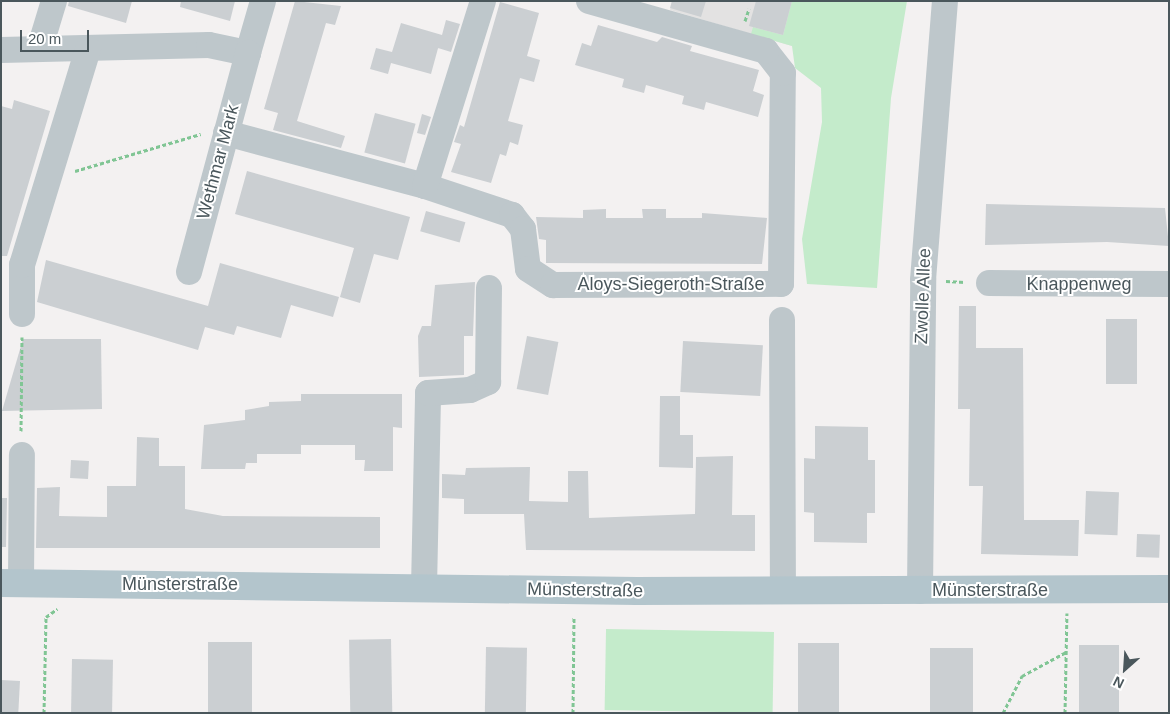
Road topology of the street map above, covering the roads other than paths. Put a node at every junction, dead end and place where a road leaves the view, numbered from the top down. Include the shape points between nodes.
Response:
1 (54, 1) edge
2 (263, 1) edge
3 (483, 1) edge
4 (589, 1) edge
5 (945, 1) edge
6 (40, 47) junction
7 (88, 49) junction
8 (1, 50) edge
9 (248, 53) junction
10 (226, 133) junction
11 (425, 186) junction
12 (189, 272) dead end
13 (989, 283) road end
14 (1169, 284) edge
15 (489, 288) dead end
16 (22, 314) road end
17 (782, 320) dead end
18 (22, 454) road end
19 (11, 583) edge
20 (424, 588) junction
21 (1169, 589) edge
22 (920, 591) junction
23 (783, 592) junction

1 - 6 street
2 - 9 street, Wethmar Mark
3 - 11 street
4 - 11 street, Aloys-Siegeroth-Straße via 766,51 783,73 781,284 553,285 528,269 523,229 512,215
5 - 22 street, Zwolle Allee via 923,280
6 - 7 street
6 - 8 street
7 - 9 street via 209,45
7 - 16 street via 22,265
9 - 10 street, Wethmar Mark
10 - 11 street, Aloys-Siegeroth-Straße
10 - 12 street, Wethmar Mark
13 - 14 street, Knappenweg
15 - 20 street via 488,382 470,390 428,393
17 - 23 street
18 - 19 street
19 - 20 main road, Münsterstraße
20 - 23 main road, Münsterstraße
21 - 22 main road, Münsterstraße
22 - 23 main road, Münsterstraße

